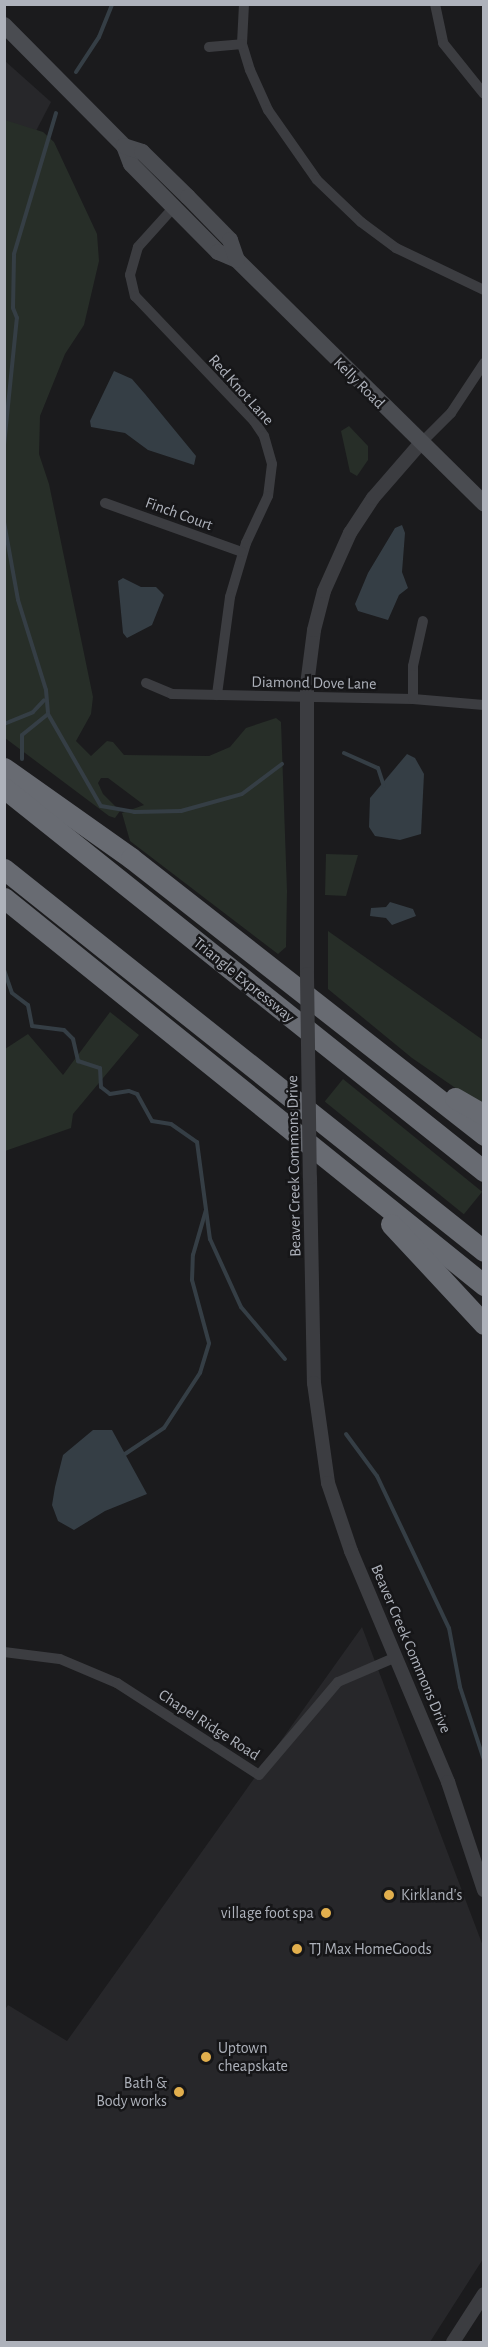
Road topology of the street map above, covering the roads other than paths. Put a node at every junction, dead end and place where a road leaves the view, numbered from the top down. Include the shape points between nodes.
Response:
1 (244, 4) edge
2 (435, 4) edge
3 (4, 25) edge
4 (242, 44) junction
5 (209, 47) dead end
6 (483, 94) edge
7 (124, 146) junction
8 (174, 207) junction
9 (237, 260) junction
10 (483, 290) edge
11 (483, 363) edge
12 (420, 444) junction
13 (105, 503) dead end
14 (483, 504) edge
15 (242, 552) junction
16 (423, 621) dead end
17 (146, 683) dead end
18 (218, 695) junction
19 (307, 699) junction
20 (413, 699) junction
21 (483, 705) edge
22 (4, 768) edge
23 (4, 788) edge
24 (4, 869) edge
25 (4, 898) edge
26 (390, 1060) junction
27 (483, 1115) edge
28 (483, 1135) edge
29 (483, 1171) edge
30 (350, 1179) junction
31 (483, 1251) edge
32 (483, 1285) edge
33 (483, 1324) edge
34 (4, 1652) edge
35 (396, 1657) junction
36 (483, 1890) edge
37 (483, 2294) edge
38 (453, 2343) edge

1 - 4 street
2 - 6 street via 443,43
3 - 7 main road, Kelly Road
4 - 5 street
4 - 10 street via 268,110 298,156 339,202 396,248
7 - 8 main road, Kelly Road via 132,164
7 - 9 main road, Kelly Road via 142,152 188,197 230,240
8 - 9 main road, Kelly Road via 218,252
8 - 15 street, Red Knot Lane via 138,247 131,266 131,285 142,307 248,414 264,436 272,476 268,496
9 - 12 main road, Kelly Road
11 - 12 street via 451,413
12 - 14 main road, Kelly Road
12 - 19 street, Beaver Creek Commons Drive via 361,515 332,570 314,630
13 - 15 street, Finch Court
15 - 18 street, Red Knot Lane via 226,613
16 - 20 street via 414,655
17 - 18 street, Diamond Dove Lane via 172,694
18 - 19 street, Diamond Dove Lane
19 - 20 street, Diamond Dove Lane
19 - 35 street, Beaver Creek Commons Drive, bridge via 314,1383 321,1450 339,1518
20 - 21 street, Diamond Dove Lane
22 - 26 highway via 131,858
23 - 29 highway, Triangle Expressway
24 - 31 highway
25 - 30 highway
26 - 27 highway
26 - 28 highway
30 - 32 highway
30 - 33 highway
34 - 35 street, Chapel Ridge Road via 60,1659 117,1683 259,1775 338,1682
35 - 36 street, Beaver Creek Commons Drive via 448,1782
37 - 38 street

